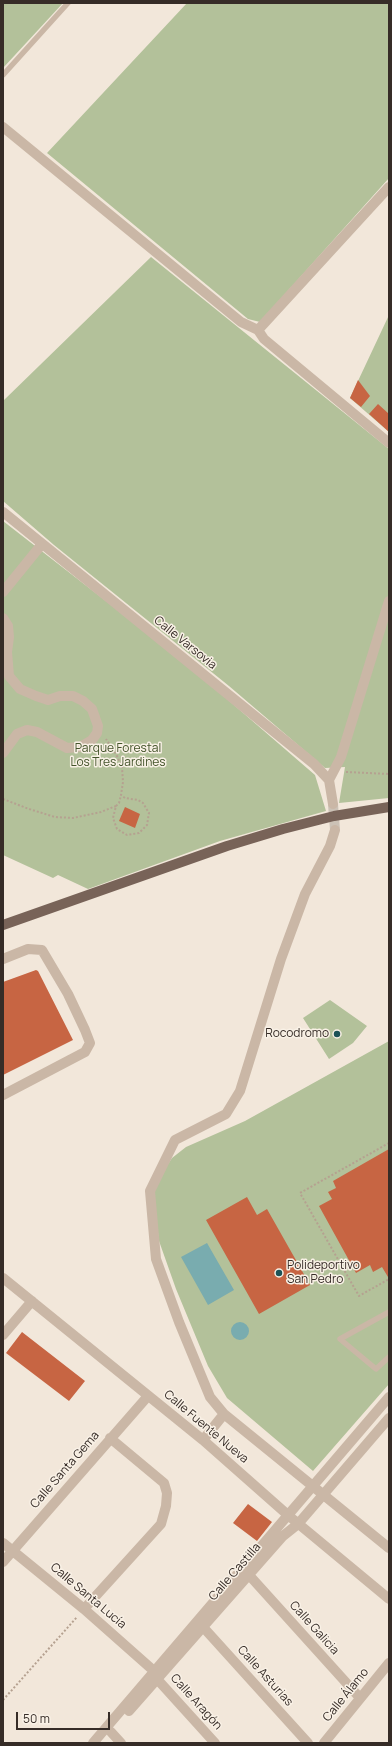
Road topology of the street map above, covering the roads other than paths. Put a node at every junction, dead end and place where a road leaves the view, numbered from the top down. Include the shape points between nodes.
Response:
1 (68, 3) edge
2 (3, 75) edge
3 (3, 127) edge
4 (389, 187) edge
5 (258, 330) junction
6 (389, 443) edge
7 (3, 512) edge
8 (42, 544) junction
9 (3, 592) edge
10 (389, 601) edge
11 (3, 618) edge
12 (3, 753) edge
13 (329, 780) junction
14 (333, 804) tunnel mouth
15 (389, 807) edge
16 (334, 830) tunnel mouth
17 (3, 925) edge
18 (3, 959) edge
19 (3, 1095) edge
20 (3, 1278) edge
21 (32, 1301) junction
22 (389, 1312) edge
23 (3, 1335) edge
24 (389, 1357) edge
25 (148, 1396) junction
26 (389, 1397) edge
27 (224, 1414) junction
28 (389, 1418) edge
29 (110, 1438) junction
30 (203, 1440) junction
31 (313, 1486) junction
32 (323, 1495) junction
33 (289, 1516) junction
34 (298, 1524) junction
35 (3, 1543) edge
36 (389, 1548) edge
37 (13, 1551) junction
38 (3, 1562) edge
39 (249, 1575) junction
40 (389, 1599) edge
41 (84, 1609) junction
42 (203, 1627) junction
43 (389, 1663) edge
44 (156, 1675) junction
45 (360, 1698) junction
46 (111, 1732) junction
47 (93, 1743) edge
48 (101, 1743) edge
49 (121, 1743) edge
50 (215, 1743) edge
51 (308, 1743) edge
52 (324, 1743) edge

1 - 2 lane
3 - 5 street via 241,322
4 - 5 street
5 - 6 street via 264,339
7 - 8 street, Calle Varsovia
8 - 9 street
8 - 13 street, Calle Varsovia via 314,764
10 - 13 street via 346,743
11 - 12 street via 8,626 9,676 20,688 48,700 60,696 73,696 92,709 97,719 97,733 92,740 80,747 67,748 37,732 27,730 17,734
13 - 14 street
15 - 17 main road via 334,816 276,831
16 - 27 street, Calle Fuente Nueva via 330,846 305,894 281,959 240,1091 226,1114 175,1140 150,1191 156,1259 210,1397
18 - 19 street via 28,949 42,950 68,994 90,1043 85,1052
20 - 21 street, Calle Fuente Nueva
21 - 23 street
21 - 25 street, Calle Fuente Nueva
22 - 24 lane via 340,1339 376,1369
25 - 29 street, Calle Santa Gema
25 - 30 street, Calle Fuente Nueva
26 - 31 street, Calle Castilla
27 - 30 street
27 - 31 street, Calle Fuente Nueva
28 - 32 street, Calle Castilla
29 - 37 street, Calle Santa Gema
29 - 41 street via 164,1483 167,1493 166,1506 161,1524
30 - 33 street, Calle Fuente Nueva
31 - 32 street, Calle Fuente Nueva
31 - 33 street, Calle Castilla
32 - 34 street, Calle Castilla
32 - 36 street, Calle Fuente Nueva
33 - 34 street, Calle Fuente Nueva
33 - 44 street, Calle Castilla
34 - 39 street, Calle Castilla via 283,1536
34 - 40 street, Calle Fuente Nueva
35 - 37 street, Calle Santa Lucía
37 - 38 street, Calle Santa Gema
37 - 41 street, Calle Santa Lucía
39 - 42 street, Calle Castilla
39 - 45 street, Calle Galicia
41 - 44 street, Calle Santa Lucía
42 - 44 street, Calle Castilla
42 - 51 street, Calle Asturias
43 - 45 street, Calle Álamo
44 - 46 street, Calle Castilla
44 - 47 street, Calle Castilla
44 - 50 street, Calle Aragón
45 - 52 street, Calle Álamo
46 - 48 street, Calle Castilla
46 - 49 street

